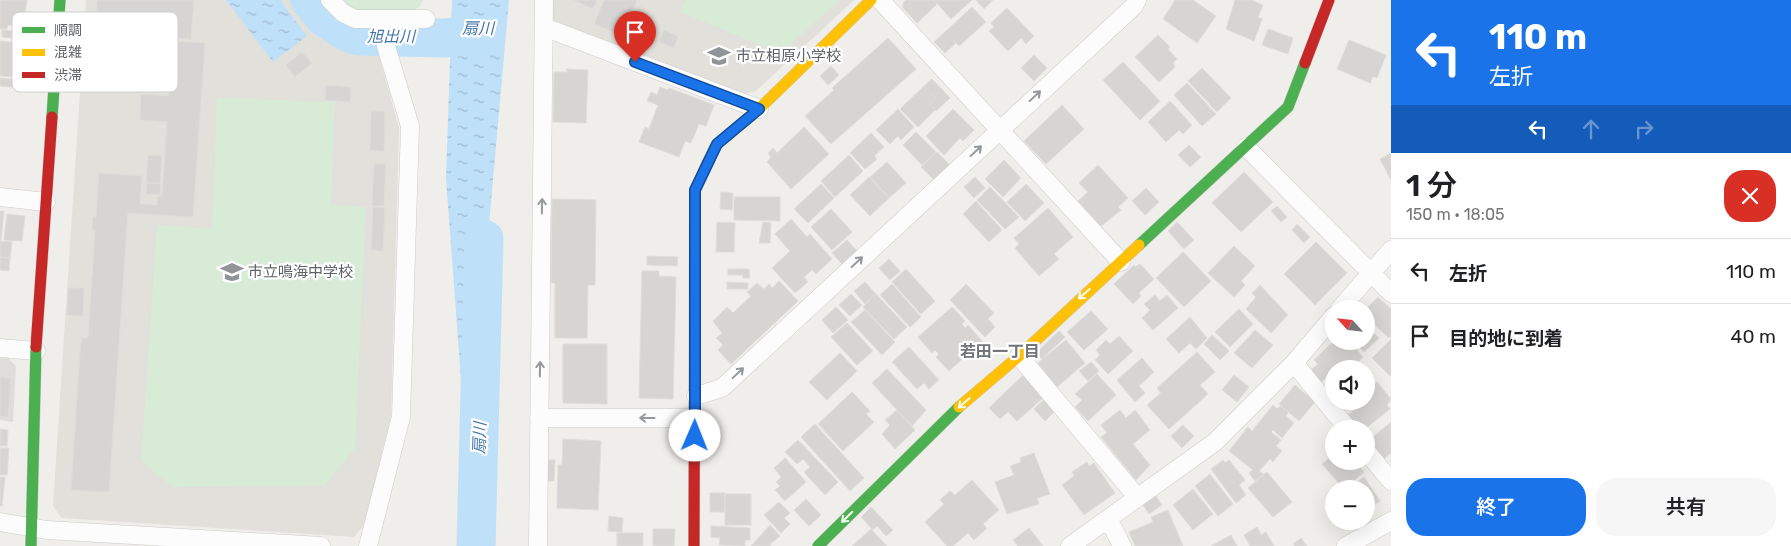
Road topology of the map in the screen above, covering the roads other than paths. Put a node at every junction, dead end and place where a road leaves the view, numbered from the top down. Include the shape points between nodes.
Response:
1 (330, 0) edge
2 (544, 0) edge
3 (871, 0) edge
4 (880, 0) edge
5 (1137, 0) edge
6 (1329, 0) edge
7 (426, 19) dead end
8 (385, 23) junction
9 (544, 27) junction
10 (54, 92) edge
11 (759, 109) junction
12 (999, 129) junction
13 (1246, 147) junction
14 (0, 197) edge
15 (46, 202) junction
16 (1391, 250) edge
17 (1121, 262) junction
18 (1370, 272) junction
19 (1391, 292) edge
20 (1347, 300) edge
21 (1325, 327) edge
22 (0, 348) edge
23 (36, 351) junction
24 (1019, 356) junction
25 (1294, 363) junction
26 (696, 396) junction
27 (539, 418) junction
28 (696, 418) junction
29 (1341, 420) edge
30 (1375, 462) edge
31 (1391, 481) edge
32 (1137, 497) junction
33 (1109, 520) junction
34 (1391, 521) edge
35 (0, 522) edge
36 (32, 526) junction
37 (210, 542) edge
38 (30, 546) edge
39 (321, 546) edge
40 (368, 546) edge
41 (538, 546) edge
42 (694, 546) edge
43 (818, 546) edge
44 (1070, 546) edge
45 (1122, 546) edge
46 (1346, 546) edge

1 - 8 street via 355,19
2 - 9 street
3 - 11 street
4 - 12 street
12 -> 5 street
6 - 13 street via 1288,107
7 - 8 street
8 - 40 street via 386,46 410,126 401,417
9 - 11 street
27 -> 9 street
10 - 15 street
11 - 26 street via 717,144 695,190
12 - 17 street
26 -> 12 street via 722,388
13 - 17 street
13 - 18 street
14 - 15 street
15 - 23 street
16 - 18 street
17 -> 24 street
18 - 19 street
18 - 20 street
21 - 25 street
22 - 23 street
23 - 36 street
24 - 32 street
24 -> 43 street via 960,406
25 - 29 street
25 - 32 street via 1215,442
26 - 28 street
28 -> 27 street
27 - 41 street
28 - 42 street
30 - 31 street
32 - 33 street
33 - 44 street
33 - 45 street
34 - 46 street
35 - 36 street
36 - 37 street via 47,530
36 - 38 street
37 - 39 street

